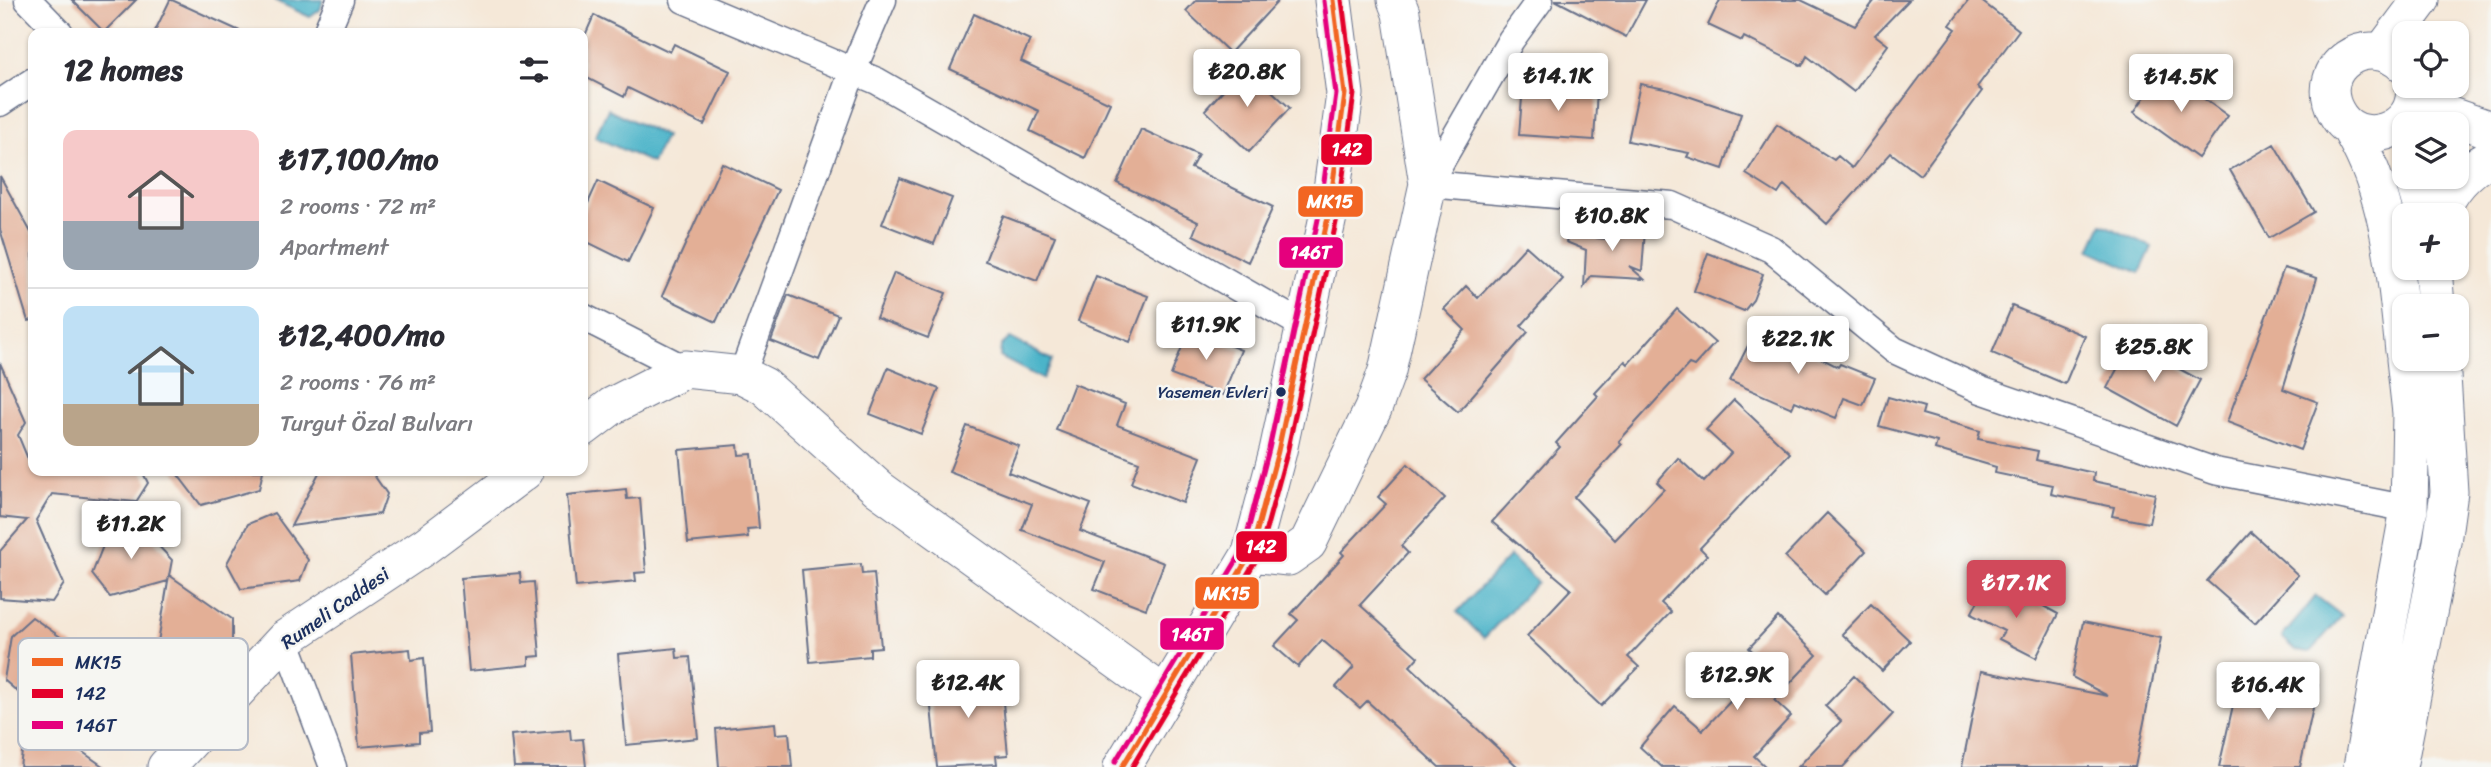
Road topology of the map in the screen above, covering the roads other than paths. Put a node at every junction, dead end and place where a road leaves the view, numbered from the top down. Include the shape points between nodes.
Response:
1 (28, 0) edge
2 (340, 0) edge
3 (684, 0) edge
4 (884, 0) edge
5 (1333, 0) edge
6 (1396, 0) edge
7 (1540, 0) edge
8 (2421, 0) edge
9 (2411, 21) edge
10 (55, 28) edge
11 (328, 28) edge
12 (2392, 58) edge
13 (853, 70) junction
14 (28, 83) edge
15 (0, 103) edge
16 (2392, 124) edge
17 (2469, 126) edge
18 (2491, 130) edge
19 (2352, 132) junction
20 (2491, 157) edge
21 (1427, 184) junction
22 (2447, 203) edge
23 (2398, 294) edge
24 (588, 320) edge
25 (1304, 326) junction
26 (685, 369) junction
27 (2406, 371) edge
28 (2442, 371) edge
29 (742, 375) junction
30 (588, 424) edge
31 (518, 476) edge
32 (2409, 509) junction
33 (1251, 553) junction
34 (285, 639) junction
35 (248, 679) edge
36 (1165, 695) junction
37 (182, 750) edge
38 (166, 767) edge
39 (333, 767) edge
40 (1122, 767) edge
41 (2362, 767) edge
42 (2398, 767) edge

1 - 10 street
2 - 11 street
3 - 13 street
4 - 13 street
5 - 25 street via 1345,93 1329,212
6 - 21 street
7 - 21 street via 1511,40
8 - 9 street
12 - 19 street via 2356,53 2335,72 2331,101
13 - 25 street
13 - 29 street
14 - 15 street
16 - 19 street via 2373,135
17 - 18 street
19 - 23 street via 2367,157 2381,201
20 - 22 street via 2470,170
21 - 32 street via 1672,205 1771,249 1894,350 1981,390 2215,471
21 - 33 street via 1387,372 1314,534 1303,550 1288,557
24 - 26 street
25 - 33 street
26 - 29 street
26 - 30 street via 612,406
27 - 32 street via 2411,413
28 - 42 street via 2449,492
29 - 36 street via 764,386 879,489
31 - 34 street, Rumeli Caddesi via 425,546
32 - 41 street
33 - 36 street
34 - 35 street, Rumeli Caddesi
34 - 39 street
36 - 40 street
37 - 38 street, Rumeli Caddesi

